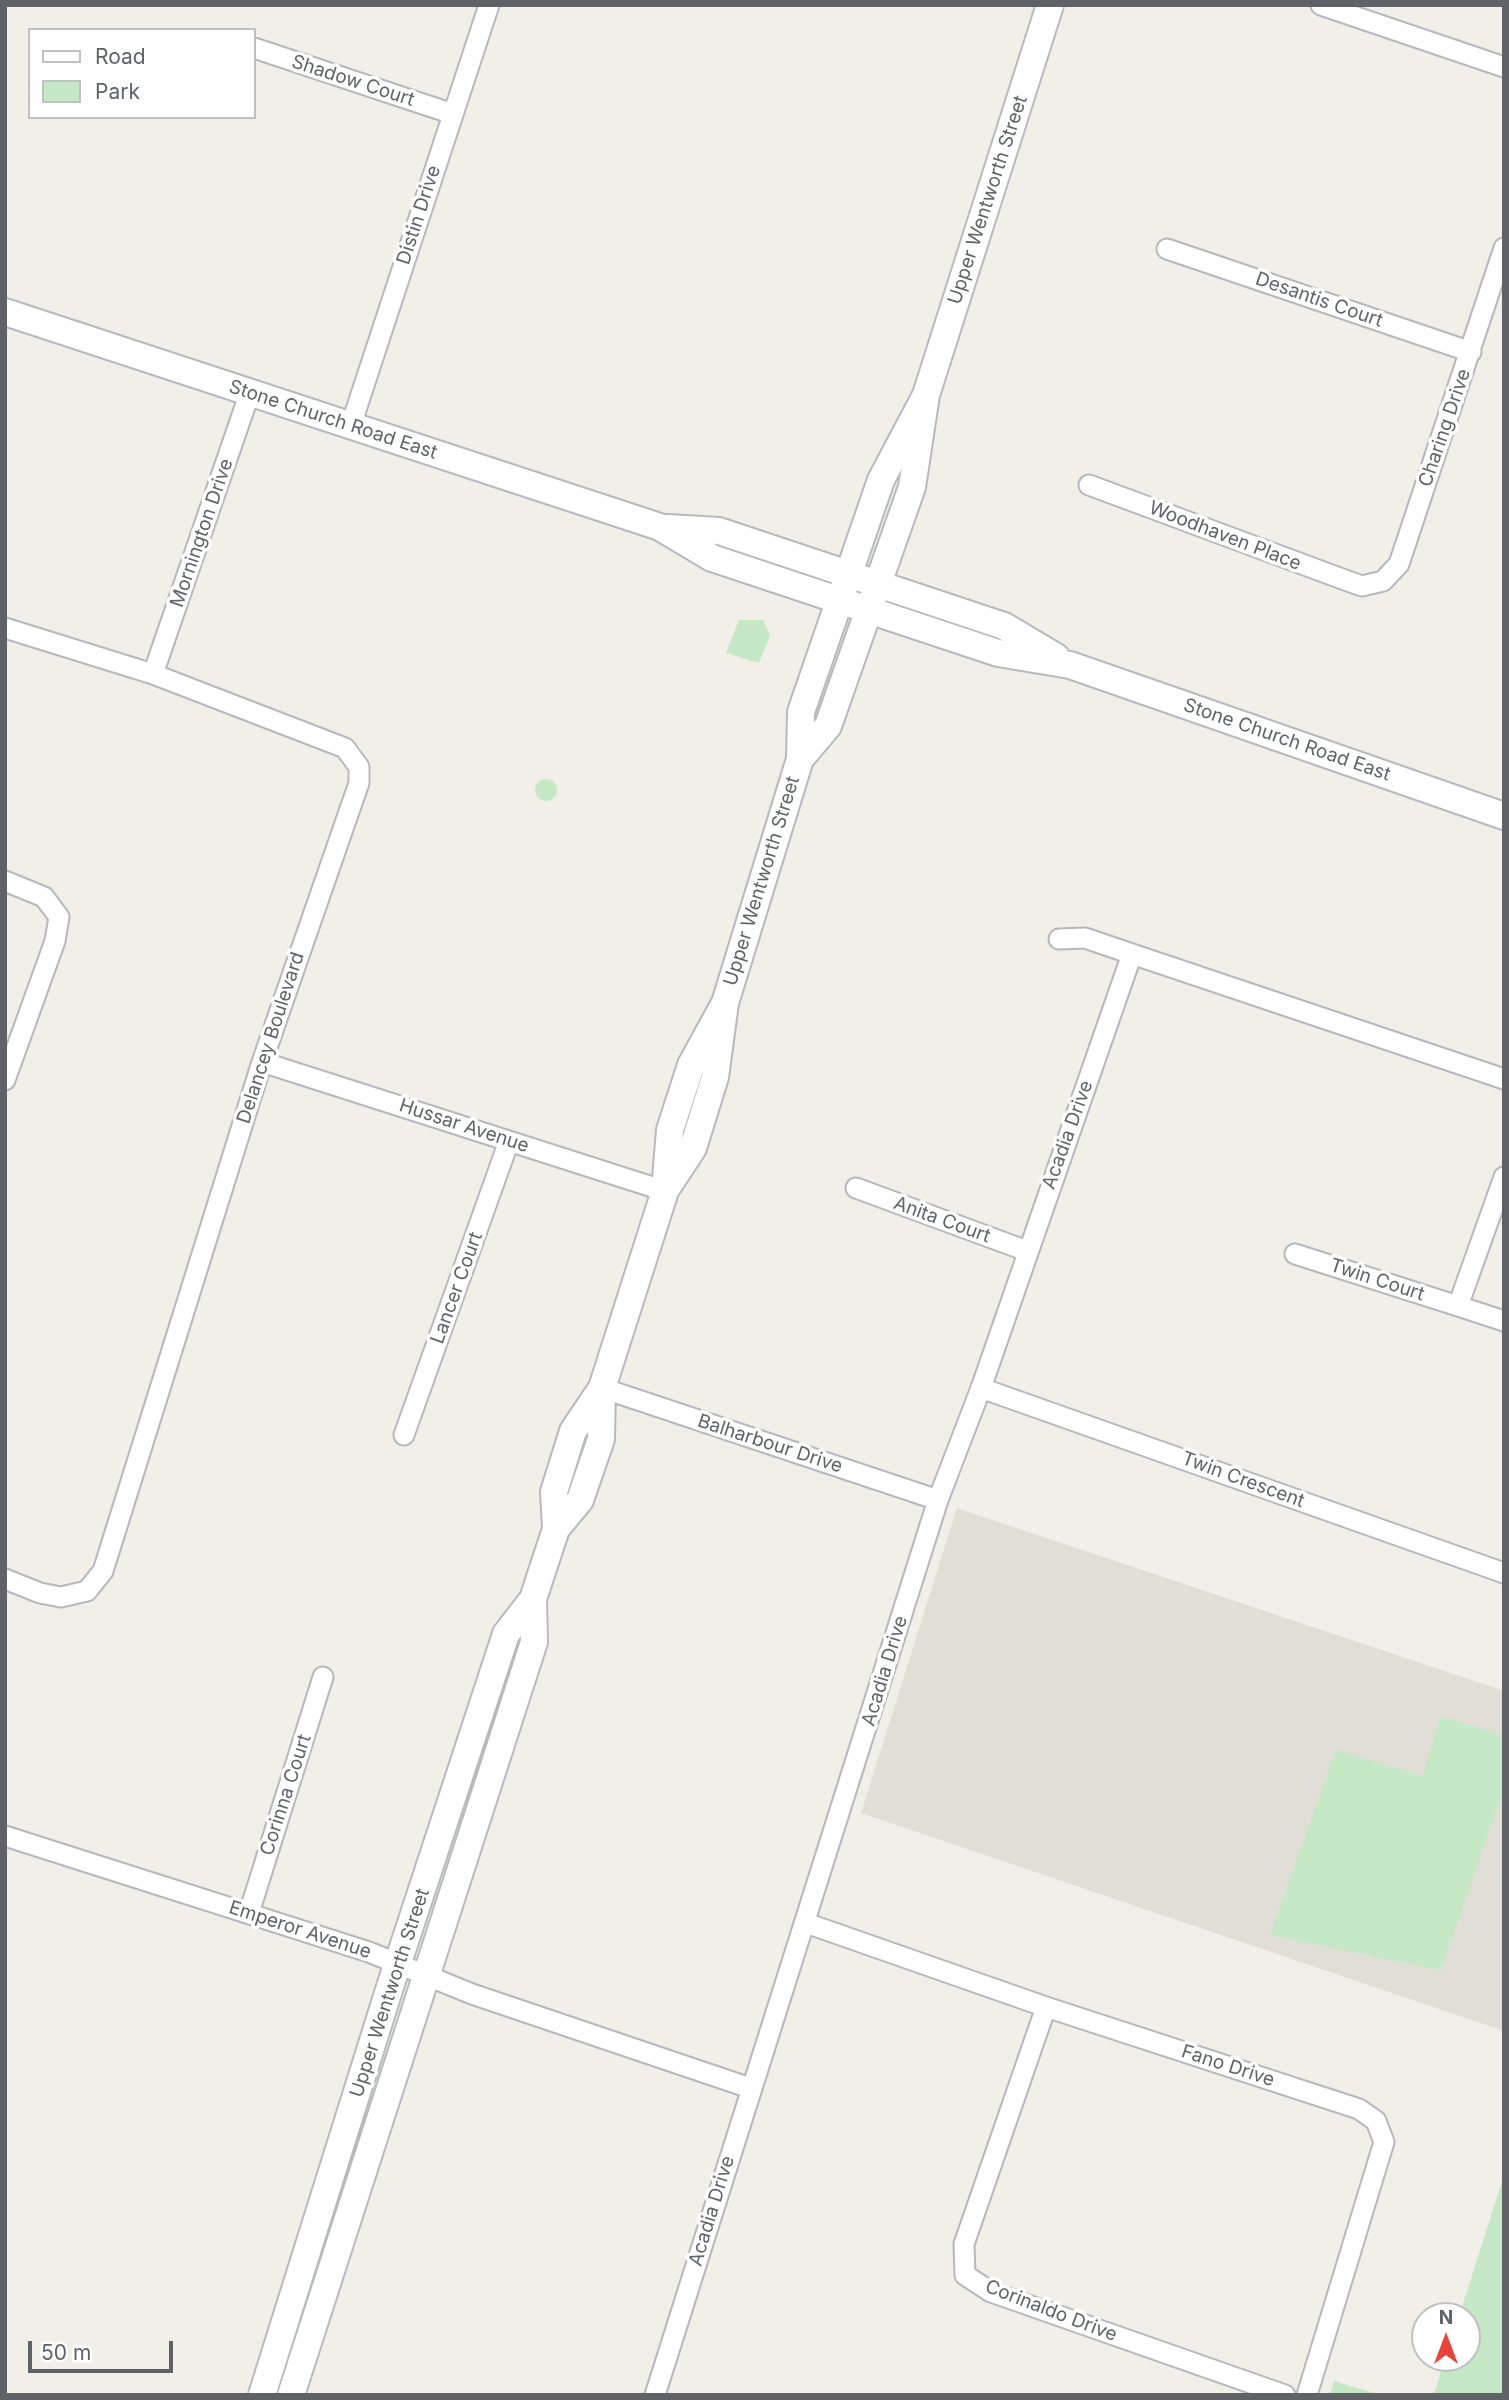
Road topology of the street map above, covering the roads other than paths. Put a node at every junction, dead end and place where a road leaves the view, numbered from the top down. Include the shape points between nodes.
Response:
1 (489, 5) edge
2 (1049, 5) edge
3 (1321, 5) edge
4 (256, 49) edge
5 (1504, 67) edge
6 (453, 114) junction
7 (1167, 248) dead end
8 (1504, 248) edge
9 (5, 312) edge
10 (1471, 352) junction
11 (250, 392) junction
12 (926, 395) junction
13 (351, 425) junction
14 (1089, 485) dead end
15 (660, 527) junction
16 (848, 574) junction
17 (878, 584) junction
18 (1362, 586) joint
19 (839, 600) junction
20 (869, 610) junction
21 (5, 628) edge
22 (1070, 665) junction
23 (153, 674) junction
24 (800, 760) junction
25 (1504, 816) edge
26 (5, 881) edge
27 (1059, 939) dead end
28 (1132, 954) junction
29 (262, 1062) junction
30 (1504, 1079) edge
31 (5, 1080) edge
32 (509, 1141) junction
33 (1504, 1177) edge
34 (856, 1188) dead end
35 (665, 1191) junction
36 (1027, 1251) junction
37 (1295, 1254) dead end
38 (1458, 1306) junction
39 (1504, 1321) edge
40 (602, 1388) junction
41 (981, 1388) junction
42 (404, 1435) dead end
43 (938, 1500) junction
44 (1504, 1573) edge
45 (5, 1579) edge
46 (533, 1599) junction
47 (324, 1677) dead end
48 (5, 1836) edge
49 (249, 1913) junction
50 (806, 1923) junction
51 (398, 1964) junction
52 (427, 1975) junction
53 (1046, 2007) junction
54 (750, 2088) junction
55 (262, 2395) edge
56 (292, 2395) edge
57 (655, 2395) edge
58 (1285, 2395) edge
59 (1307, 2395) edge

1 - 6 street, Distin Drive
2 - 12 main road, Upper Wentworth Street
3 - 5 street
4 - 6 street, Shadow Court
6 - 13 street, Distin Drive
7 - 10 street, Desantis Court
8 - 10 street, Charing Drive
9 - 11 main road, Stone Church Road East
10 - 18 street, Charing Drive via 1399,564 1383,581
11 - 13 main road, Stone Church Road East
11 - 23 street, Mornington Drive
12 - 16 main road, Upper Wentworth Street via 881,480
12 - 17 main road, Upper Wentworth Street via 912,487
13 - 15 main road, Stone Church Road East
14 - 18 street, Woodhaven Place
15 - 16 main road, Stone Church Road East via 719,531
15 - 19 main road, Stone Church Road East via 712,558
16 - 17 main road, Stone Church Road East
16 - 19 main road, Upper Wentworth Street
17 - 20 main road, Upper Wentworth Street
17 - 22 main road, Stone Church Road East via 1004,626
19 - 20 main road, Stone Church Road East
19 - 24 main road, Upper Wentworth Street via 801,712
20 - 22 main road, Stone Church Road East via 998,653
20 - 24 main road, Upper Wentworth Street via 828,726
21 - 23 street, Delancey Boulevard
22 - 25 main road, Stone Church Road East
23 - 29 street, Delancey Boulevard via 345,748 359,766 359,783
24 - 35 main road, Upper Wentworth Street via 725,1003 715,1077 704,1113 692,1148
26 - 31 street via 44,897 59,917 55,941
27 - 28 street via 1085,938
28 - 30 street
28 - 36 street, Acadia Drive
29 - 32 street, Hussar Avenue
29 - 45 street, Delancey Boulevard via 103,1571 87,1591 61,1597
32 - 35 street, Hussar Avenue
32 - 42 street, Lancer Court
33 - 38 street
34 - 36 street, Anita Court
35 - 40 main road, Upper Wentworth Street
36 - 41 street, Acadia Drive
37 - 38 street, Twin Court
38 - 39 street
40 - 43 street, Balharbour Drive
40 - 46 main road, Upper Wentworth Street via 601,1439 580,1500 556,1529
41 - 43 street, Acadia Drive
41 - 44 street, Twin Crescent
43 - 50 street, Acadia Drive
46 - 51 main road, Upper Wentworth Street via 506,1634
46 - 52 main road, Upper Wentworth Street via 534,1642
47 - 49 street, Corinna Court
48 - 49 street, Emperor Avenue
49 - 51 street, Emperor Avenue
50 - 53 street, Fano Drive
50 - 54 street, Acadia Drive
51 - 52 street, Emperor Avenue
51 - 55 main road, Upper Wentworth Street
52 - 54 street, Emperor Avenue
52 - 56 main road, Upper Wentworth Street
53 - 58 street, Corinaldo Drive via 964,2244 965,2275 991,2292
53 - 59 street, Fano Drive via 1359,2109 1376,2121 1384,2143
54 - 57 street, Acadia Drive

